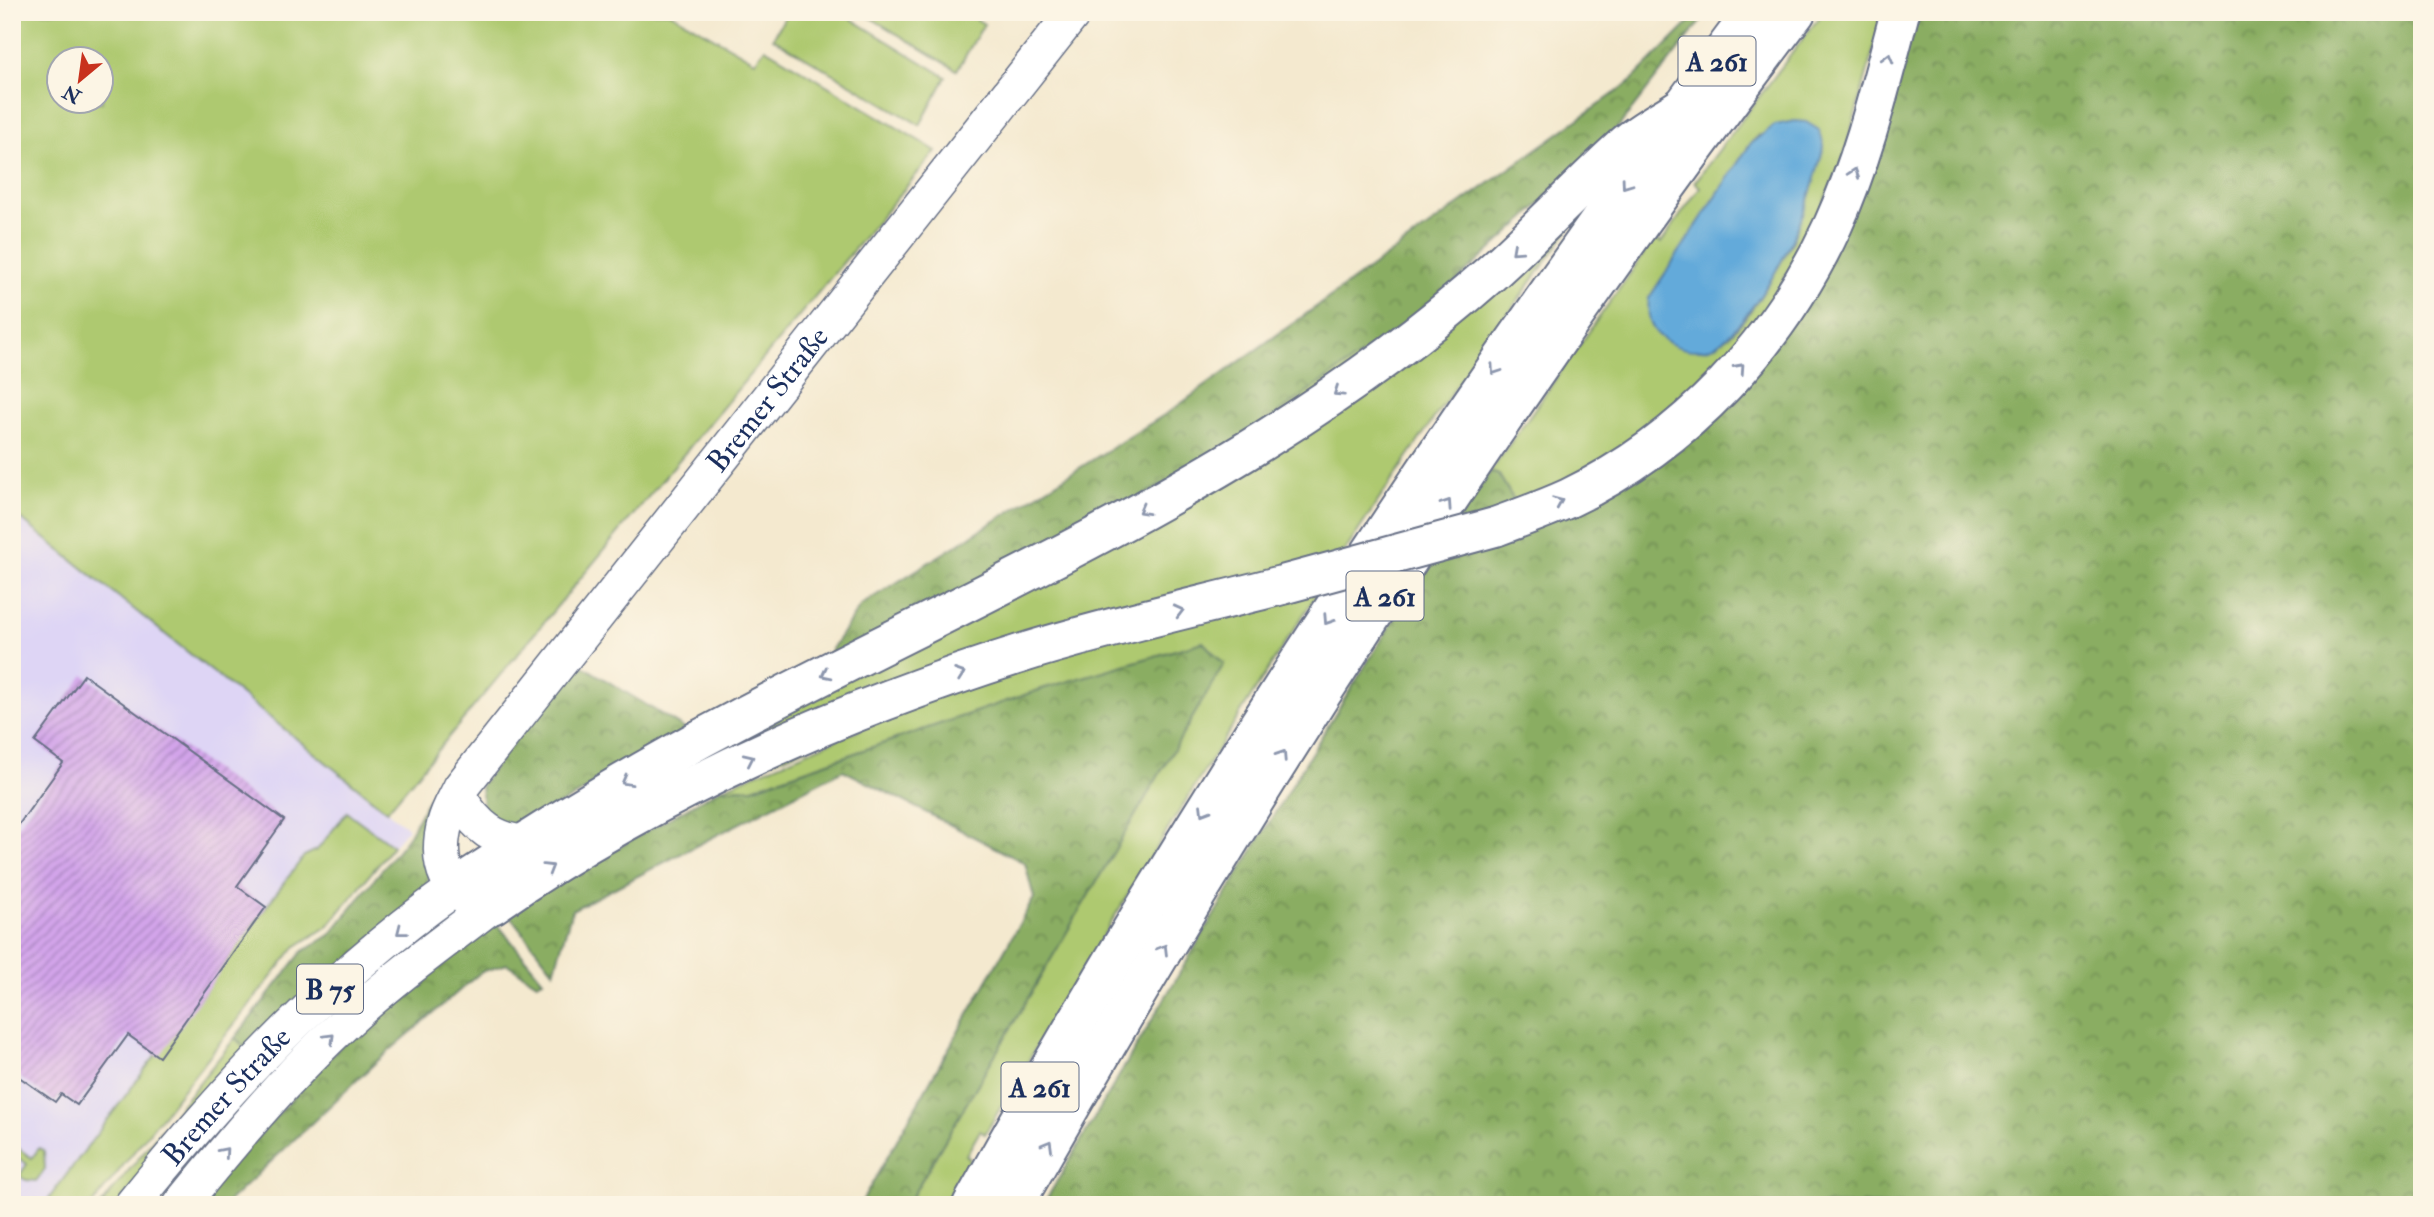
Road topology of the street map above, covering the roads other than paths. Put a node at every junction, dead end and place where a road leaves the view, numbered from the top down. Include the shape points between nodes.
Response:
1 (1074, 12) edge
2 (1753, 12) edge
3 (1796, 12) edge
4 (1900, 12) edge
5 (1680, 108) junction
6 (461, 794) junction
7 (525, 843) junction
8 (473, 890) junction
9 (132, 1205) edge
10 (181, 1205) edge
11 (972, 1205) edge
12 (1014, 1205) edge

1 - 6 main road, Bremer Straße
2 - 5 highway, A 261
12 -> 3 highway, A 261 via 1236,827 1361,632 1634,230
8 -> 4 highway, bridge via 545,870 663,801 752,757 913,690 1028,652 1495,527 1572,496 1628,465 1724,385 1799,290 1834,223 1857,164
5 -> 7 highway via 1628,142 1449,309 1363,375 1273,435 1050,560 730,723
5 -> 11 highway, A 261 via 1555,282 1213,796
6 - 7 main road via 481,828 499,838
6 - 8 main road via 463,843
7 - 8 highway
8 -> 9 main road, Bremer Straße / B 75 via 351,969 217,1104
10 -> 8 main road, Bremer Straße / B 75 via 273,1096 385,988

